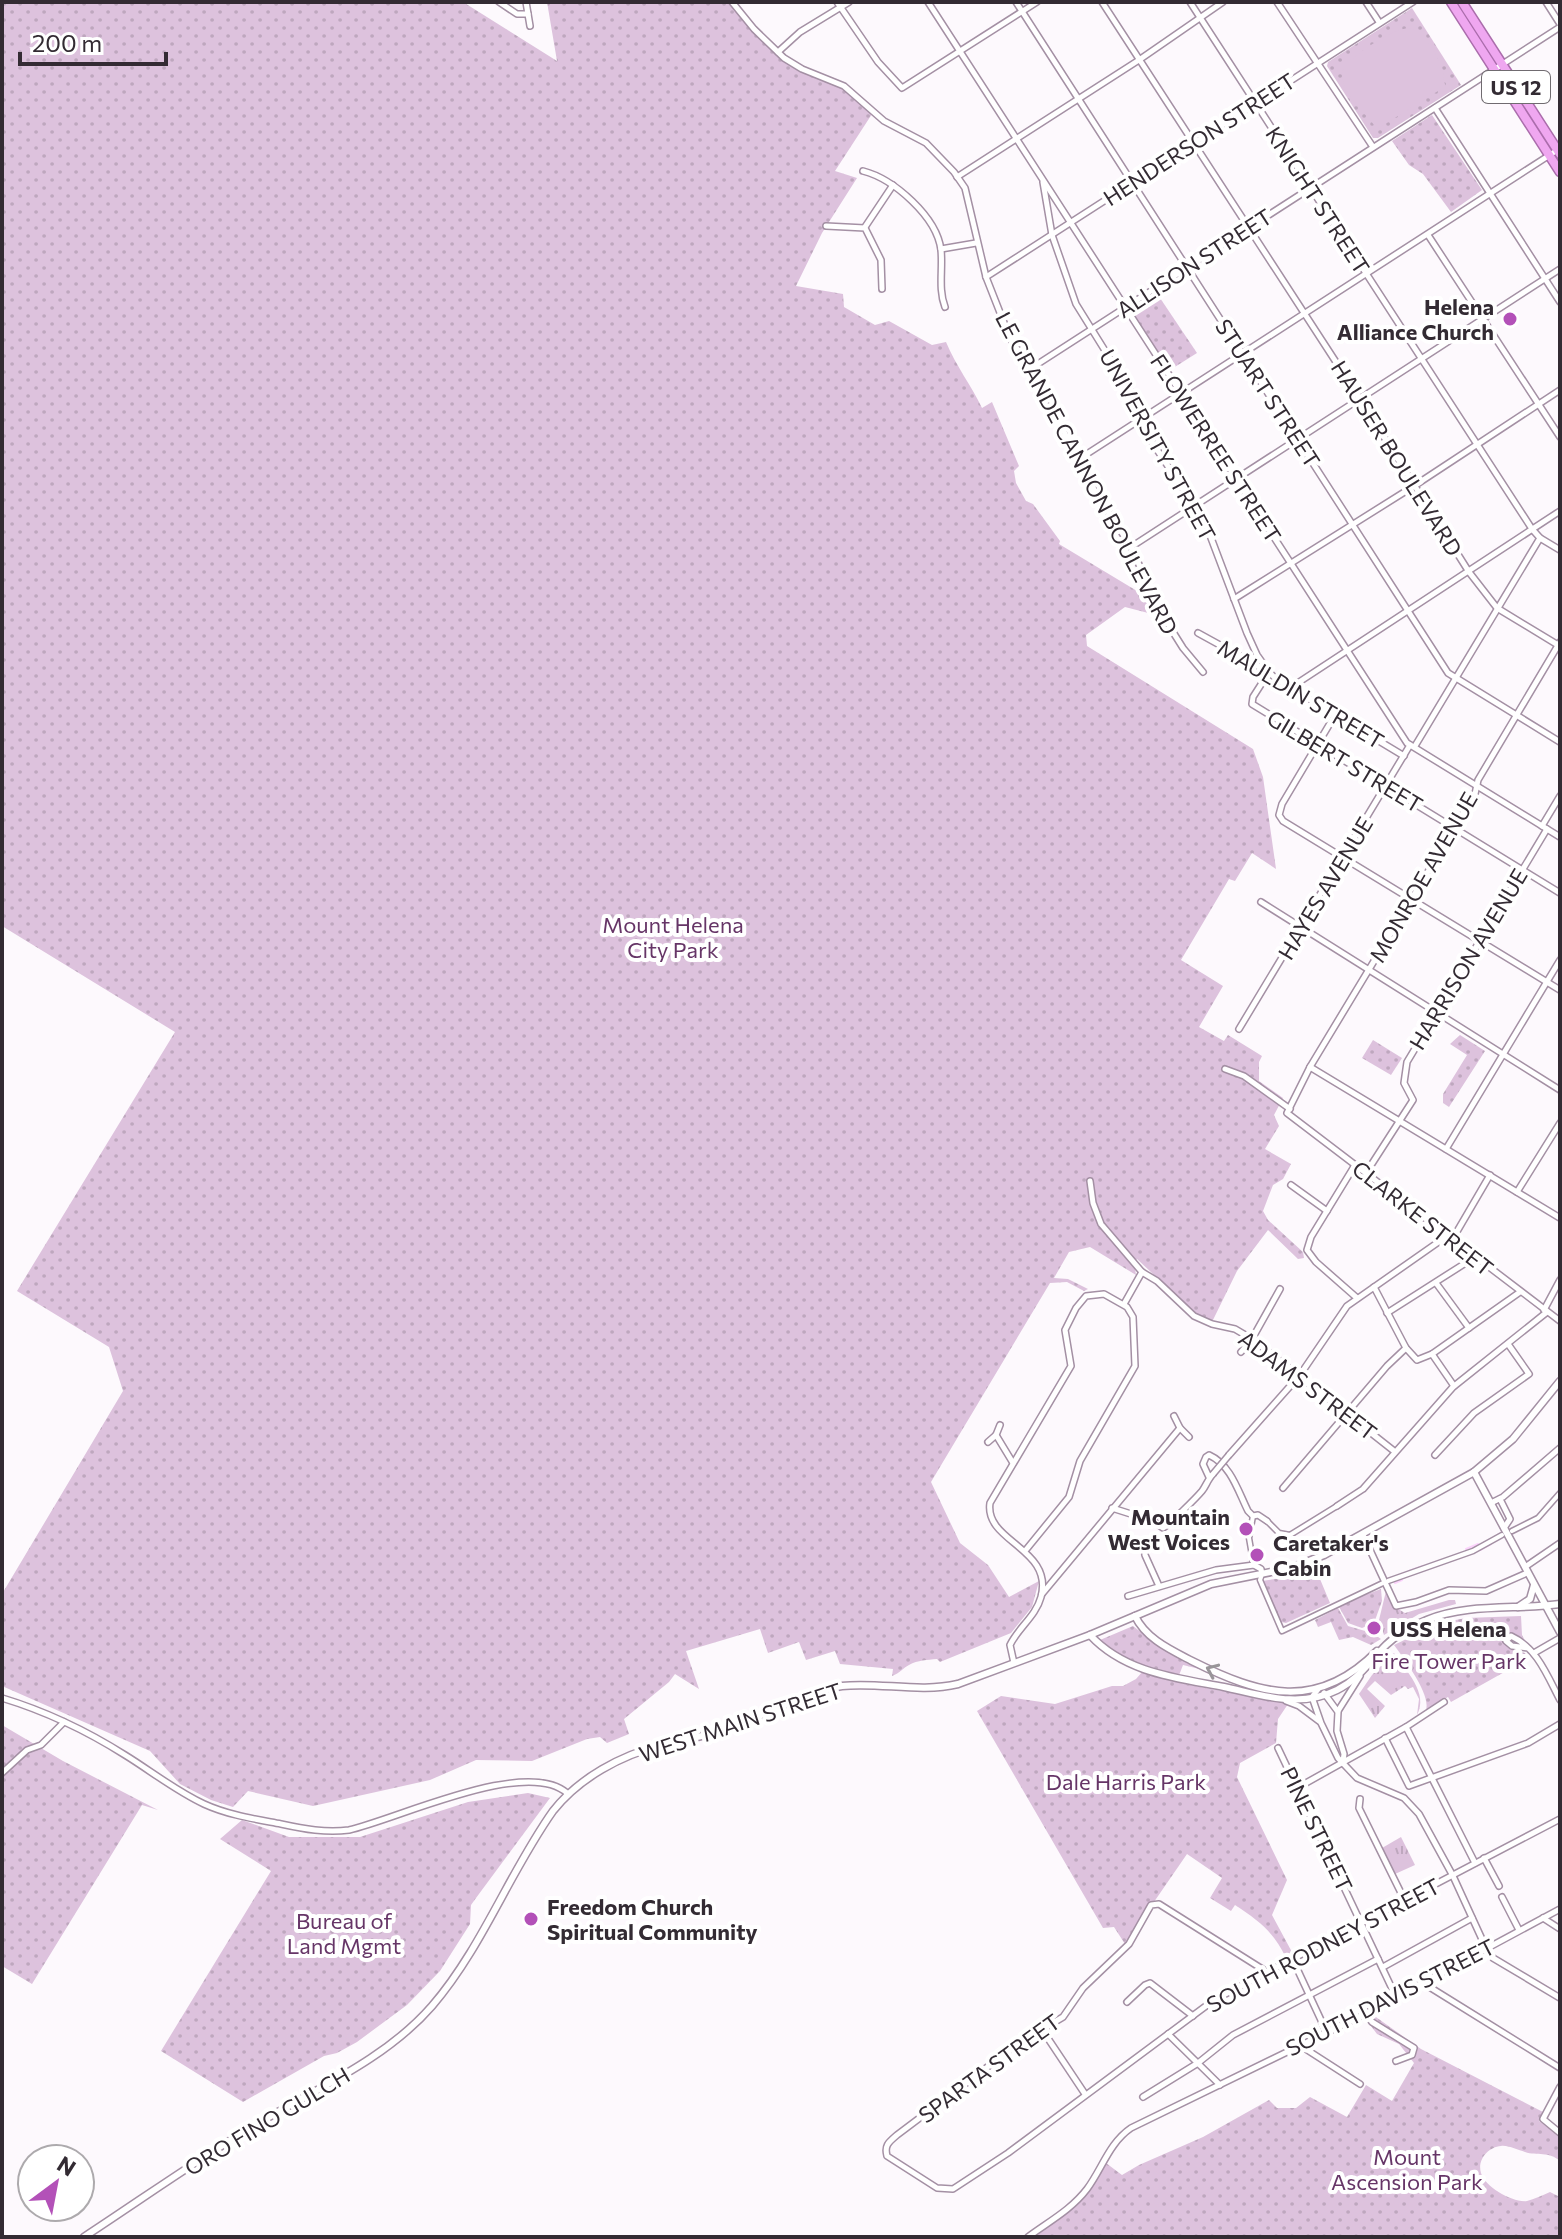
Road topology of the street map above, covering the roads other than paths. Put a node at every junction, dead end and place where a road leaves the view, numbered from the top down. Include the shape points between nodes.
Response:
1 (499, 2) edge
2 (526, 2) edge
3 (732, 2) edge
4 (849, 2) edge
5 (928, 2) edge
6 (1016, 2) edge
7 (1037, 2) edge
8 (1102, 2) edge
9 (1190, 2) edge
10 (1223, 2) edge
11 (1277, 2) edge
12 (1366, 2) edge
13 (1413, 2) edge
14 (1451, 2) edge
15 (1462, 2) edge
16 (1546, 2) edge
17 (839, 5) edge
18 (1022, 12) junction
19 (528, 14) junction
20 (1200, 17) junction
21 (1379, 22) junction
22 (530, 26) dead end
23 (1560, 26) edge
24 (778, 52) junction
25 (960, 52) junction
26 (1139, 60) junction
27 (1316, 63) junction
28 (1498, 67) junction
29 (1078, 98) junction
30 (1255, 104) junction
31 (1435, 107) junction
32 (1016, 138) junction
33 (1194, 145) junction
34 (1373, 147) junction
35 (1557, 152) edge
36 (863, 171) dead end
37 (1560, 172) edge
38 (957, 177) junction
39 (1043, 180) junction
40 (1132, 183) junction
41 (893, 185) junction
42 (1311, 187) junction
43 (1490, 193) junction
44 (1070, 223) junction
45 (826, 226) dead end
46 (865, 228) junction
47 (1249, 228) junction
48 (1052, 235) junction
49 (1428, 235) junction
50 (976, 243) junction
51 (941, 249) junction
52 (1187, 267) junction
53 (1560, 269) edge
54 (1367, 274) junction
55 (986, 277) junction
56 (1545, 279) junction
57 (882, 289) dead end
58 (1560, 302) edge
59 (945, 307) dead end
60 (1125, 307) junction
61 (1306, 314) junction
62 (1483, 319) junction
63 (1092, 328) junction
64 (1243, 354) junction
65 (1421, 359) junction
66 (1030, 369) junction
67 (1560, 390) edge
68 (1181, 394) junction
69 (1360, 399) junction
70 (1539, 404) junction
71 (1141, 420) junction
72 (1560, 437) edge
73 (1298, 439) junction
74 (1476, 444) junction
75 (1076, 461) junction
76 (1236, 479) junction
77 (1414, 486) junction
78 (1195, 505) junction
79 (1560, 511) edge
80 (1353, 525) junction
81 (1532, 529) junction
82 (1540, 538) junction
83 (1131, 547) junction
84 (1560, 550) edge
85 (1292, 565) junction
86 (1469, 572) junction
87 (1234, 599) junction
88 (1497, 608) junction
89 (1408, 610) junction
90 (1198, 633) dead end
91 (1559, 644) edge
92 (1348, 651) junction
93 (1203, 672) dead end
94 (1269, 672) junction
95 (1455, 678) junction
96 (1290, 688) junction
97 (1335, 715) junction
98 (1516, 716) junction
99 (1560, 742) edge
100 (1317, 744) junction
101 (1413, 746) junction
102 (1404, 756) junction
103 (1476, 785) junction
104 (1387, 786) junction
105 (1560, 796) edge
106 (1544, 827) junction
107 (1454, 828) junction
108 (1560, 837) edge
109 (1343, 857) junction
110 (1522, 869) junction
111 (1560, 893) edge
112 (1412, 898) junction
113 (1261, 902) dead end
114 (1301, 928) junction
115 (1478, 940) junction
116 (1560, 960) edge
117 (1368, 970) junction
118 (1547, 982) junction
119 (1560, 990) edge
120 (1435, 1012) junction
121 (1239, 1029) dead end
122 (1503, 1055) junction
123 (1310, 1067) junction
124 (1225, 1069) dead end
125 (1560, 1090) edge
126 (1288, 1111) junction
127 (1400, 1121) junction
128 (1560, 1123) edge
129 (1446, 1149) junction
130 (1355, 1165) junction
131 (1366, 1173) junction
132 (1490, 1175) junction
133 (1090, 1181) dead end
134 (1291, 1185) dead end
135 (1517, 1192) junction
136 (1327, 1211) junction
137 (1560, 1218) edge
138 (1450, 1238) junction
139 (1475, 1257) junction
140 (1142, 1272) junction
141 (1560, 1280) edge
142 (1436, 1283) junction
143 (1374, 1287) junction
144 (1280, 1289) dead end
145 (1520, 1292) junction
146 (1357, 1298) junction
147 (1124, 1304) junction
148 (1545, 1311) junction
149 (1387, 1313) junction
150 (1560, 1321) edge
151 (1469, 1328) junction
152 (1252, 1339) junction
153 (1508, 1344) junction
154 (1406, 1348) junction
155 (1241, 1352) dead end
156 (1432, 1354) junction
157 (1300, 1375) junction
158 (1560, 1381) edge
159 (1454, 1386) junction
160 (1347, 1412) junction
161 (1174, 1416) dead end
162 (1000, 1425) dead end
163 (1180, 1428) junction
164 (996, 1435) junction
165 (1189, 1437) dead end
166 (988, 1442) dead end
167 (1560, 1448) edge
168 (1394, 1451) junction
169 (1435, 1455) dead end
170 (1013, 1463) junction
171 (1474, 1472) junction
172 (1211, 1476) junction
173 (1283, 1488) dead end
174 (1560, 1493) edge
175 (1500, 1499) junction
176 (1491, 1503) junction
177 (1337, 1506) joint
178 (1112, 1508) junction
179 (1253, 1516) junction
180 (1267, 1521) joint
181 (1506, 1532) junction
182 (1363, 1535) junction
183 (1560, 1543) edge
184 (1025, 1551) junction
185 (1145, 1555) dead end
186 (1254, 1563) junction
187 (1062, 1568) junction
188 (1526, 1570) junction
189 (1262, 1574) junction
190 (1042, 1576) junction
191 (1534, 1585) junction
192 (1159, 1586) junction
193 (1041, 1595) junction
194 (1128, 1596) dead end
195 (1560, 1604) edge
196 (1545, 1606) junction
197 (1516, 1608) junction
198 (1135, 1616) junction
199 (1090, 1635) junction
200 (1560, 1635) edge
201 (1386, 1645) junction
202 (1528, 1648) dead end
203 (1534, 1653) junction
204 (1014, 1663) junction
205 (1361, 1675) junction
206 (1317, 1688) junction
207 (1326, 1694) junction
208 (1312, 1697) junction
209 (2, 1698) edge
210 (1560, 1700) edge
211 (1286, 1701) junction
212 (1444, 1702) dead end
213 (1338, 1712) junction
214 (64, 1722) junction
215 (1321, 1723) junction
216 (1560, 1724) edge
217 (1406, 1727) junction
218 (1385, 1738) junction
219 (1278, 1748) dead end
220 (1343, 1762) junction
221 (2, 1773) edge
222 (1430, 1776) junction
223 (1297, 1788) junction
224 (567, 1793) junction
225 (1360, 1799) dead end
226 (1560, 1819) edge
227 (1484, 1858) junction
228 (1475, 1863) junction
229 (1453, 1876) junction
230 (1499, 1886) dead end
231 (1502, 1897) dead end
232 (1405, 1901) junction
233 (1560, 1909) edge
234 (1472, 1918) junction
235 (1542, 1918) junction
236 (1363, 1923) junction
237 (1560, 1929) edge
238 (1519, 1930) junction
239 (1486, 1948) junction
240 (1378, 1959) junction
241 (1293, 1960) junction
242 (1383, 1967) junction
243 (1267, 1972) junction
244 (1423, 1983) junction
245 (1310, 1995) junction
246 (1396, 1997) junction
247 (1560, 1998) edge
248 (1127, 2002) dead end
249 (1366, 2014) junction
250 (1193, 2016) junction
251 (1041, 2028) junction
252 (1327, 2033) junction
253 (1168, 2034) junction
254 (1300, 2045) junction
255 (1396, 2061) dead end
256 (1198, 2063) junction
257 (1560, 2068) edge
258 (1360, 2084) dead end
259 (1220, 2085) junction
260 (1560, 2087) edge
261 (1085, 2094) junction
262 (1143, 2097) dead end
263 (1560, 2133) edge
264 (937, 2188) joint
265 (84, 2237) edge
266 (1028, 2237) edge

1 - 19 street via 517,14
2 - 19 street
3 - 24 street, LE GRANDE CANNON BOULEVARD
4 - 17 street
5 - 25 street, FLOWERREE STREET
6 - 18 street, STUART STREET
7 - 18 street
8 - 26 street, HAUSER BOULEVARD
9 - 20 street, KNIGHT STREET
10 - 20 street
11 - 27 street
12 - 21 street
13 - 21 street, HENDERSON STREET
14 - 28 highway, US 12
15 - 28 highway, US 12
16 - 23 street
17 - 24 street
17 - 25 street via 900,87
18 - 25 street
18 - 29 street, STUART STREET
19 - 22 street
20 - 26 street
20 - 30 street, KNIGHT STREET
21 - 27 street, HENDERSON STREET
23 - 28 street, ALLISON STREET
24 - 38 street, LE GRANDE CANNON BOULEVARD via 802,69 844,86 884,121 926,143
25 - 32 street, FLOWERREE STREET
26 - 29 street
26 - 33 street, HAUSER BOULEVARD
27 - 30 street, HENDERSON STREET
27 - 34 street
28 - 31 street, ALLISON STREET
28 - 35 highway, US 12
29 - 32 street
29 - 40 street, STUART STREET
30 - 33 street, HENDERSON STREET
30 - 42 street, KNIGHT STREET
31 - 34 street, ALLISON STREET
31 - 43 street
32 - 38 street
32 - 39 street, FLOWERREE STREET
33 - 40 street, HENDERSON STREET
33 - 47 street, HAUSER BOULEVARD
34 - 42 street, ALLISON STREET
35 - 37 highway, US 12
35 - 43 street
36 - 41 street
38 - 50 street, LE GRANDE CANNON BOULEVARD via 965,188
39 - 44 street, FLOWERREE STREET
39 - 48 street, UNIVERSITY STREET
40 - 44 street, HENDERSON STREET
40 - 52 street, STUART STREET
41 - 46 street
41 - 51 street via 915,204
42 - 47 street, ALLISON STREET
42 - 54 street, KNIGHT STREET
43 - 49 street
43 - 56 street
44 - 48 street, HENDERSON STREET
44 - 60 street, FLOWERREE STREET
45 - 46 street
46 - 57 street via 881,260
47 - 52 street, ALLISON STREET
47 - 61 street, HAUSER BOULEVARD
48 - 55 street, HENDERSON STREET
48 - 63 street, UNIVERSITY STREET via 1076,304
49 - 54 street
49 - 62 street
50 - 51 street
50 - 55 street, LE GRANDE CANNON BOULEVARD
51 - 59 street
52 - 60 street, ALLISON STREET
52 - 64 street, STUART STREET
53 - 56 street
54 - 61 street
54 - 65 street, KNIGHT STREET
55 - 66 street, LE GRANDE CANNON BOULEVARD via 1010,338
56 - 58 street
56 - 62 street
60 - 63 street, ALLISON STREET
60 - 68 street, FLOWERREE STREET
61 - 64 street
61 - 69 street, HAUSER BOULEVARD
62 - 65 street
62 - 70 street
63 - 66 street, ALLISON STREET
63 - 71 street, UNIVERSITY STREET via 1132,394
64 - 68 street
64 - 73 street, STUART STREET
65 - 69 street
65 - 74 street, KNIGHT STREET
66 - 75 street, LE GRANDE CANNON BOULEVARD via 1061,419
67 - 70 street
68 - 71 street
68 - 76 street, FLOWERREE STREET
69 - 73 street
69 - 77 street, HAUSER BOULEVARD
70 - 72 street
70 - 74 street
71 - 75 street
71 - 78 street, UNIVERSITY STREET
73 - 76 street
73 - 80 street, STUART STREET
74 - 77 street
74 - 81 street, KNIGHT STREET
75 - 83 street, LE GRANDE CANNON BOULEVARD
76 - 78 street
76 - 85 street, FLOWERREE STREET
77 - 80 street
77 - 86 street, HAUSER BOULEVARD
78 - 83 street
78 - 87 street, UNIVERSITY STREET
79 - 81 street
80 - 85 street
80 - 89 street, STUART STREET
81 - 82 street, KNIGHT STREET
81 - 86 street
82 - 84 street, KNIGHT STREET
82 - 88 street, HAYES AVENUE
83 - 93 street, LE GRANDE CANNON BOULEVARD via 1161,613
85 - 87 street
85 - 92 street, FLOWERREE STREET
86 - 88 street, HAUSER BOULEVARD
86 - 89 street
87 - 94 street, UNIVERSITY STREET
88 - 91 street, HAUSER BOULEVARD
88 - 95 street, HAYES AVENUE
89 - 92 street
89 - 95 street, STUART STREET
90 - 94 street, MAULDIN STREET
91 - 98 street, MONROE AVENUE
92 - 96 street
92 - 101 street, FLOWERREE STREET
94 - 96 street, MAULDIN STREET
94 - 100 street, GILBERT STREET via 1252,704
95 - 98 street, STUART STREET
95 - 101 street, HAYES AVENUE
96 - 97 street, MAULDIN STREET
97 - 100 street
97 - 102 street, MAULDIN STREET
98 - 99 street, STUART STREET
98 - 103 street, MONROE AVENUE
100 - 104 street, GILBERT STREET
100 - 109 street via 1279,815
101 - 102 street, HAYES AVENUE
101 - 103 street, FLOWERREE STREET
102 - 104 street, HAYES AVENUE
103 - 106 street, FLOWERREE STREET
103 - 107 street, MONROE AVENUE
104 - 107 street, GILBERT STREET
104 - 109 street, HAYES AVENUE
105 - 106 street, HARRISON AVENUE
106 - 108 street, FLOWERREE STREET
106 - 110 street, HARRISON AVENUE
107 - 110 street, GILBERT STREET
107 - 112 street, MONROE AVENUE
109 - 112 street
109 - 114 street, HAYES AVENUE
110 - 111 street, GILBERT STREET
110 - 115 street, HARRISON AVENUE
112 - 115 street
112 - 117 street, MONROE AVENUE
113 - 114 street
114 - 117 street
114 - 121 street, HAYES AVENUE
115 - 118 street
115 - 120 street, HARRISON AVENUE
116 - 118 street
117 - 120 street
117 - 123 street, MONROE AVENUE
118 - 119 street
118 - 122 street
120 - 122 street
120 - 127 street, HARRISON AVENUE via 1404,1067 1404,1083 1413,1100
122 - 125 street
122 - 129 street
123 - 126 street, MONROE AVENUE
123 - 127 street
124 - 126 street, CLARKE STREET via 1244,1076
126 - 130 street, CLARKE STREET
127 - 129 street
127 - 131 street, HARRISON AVENUE
128 - 135 street
129 - 132 street
130 - 131 street, CLARKE STREET
130 - 136 street
131 - 138 street, CLARKE STREET
132 - 135 street
132 - 138 street
133 - 140 street, ADAMS STREET via 1101,1224
134 - 136 street
135 - 137 street
136 - 146 street via 1307,1253
138 - 139 street, CLARKE STREET
138 - 143 street
139 - 142 street
139 - 145 street, CLARKE STREET
140 - 147 street
140 - 152 street, ADAMS STREET via 1194,1316
141 - 148 street
142 - 149 street
142 - 151 street
143 - 146 street
143 - 149 street
144 - 152 street
145 - 148 street, CLARKE STREET
145 - 151 street
146 - 157 street
147 - 170 street via 1093,1294 1076,1308 1065,1330 1071,1366
147 - 184 street via 1133,1317 1135,1366 1080,1461 1069,1497
148 - 150 street, CLARKE STREET
148 - 153 street
149 - 154 street
151 - 156 street
152 - 155 street
152 - 157 street, ADAMS STREET
153 - 159 street
153 - 169 street via 1529,1374 1474,1413
154 - 156 street via 1417,1360
154 - 160 street
156 - 159 street
157 - 160 street, ADAMS STREET
157 - 172 street, bridge
158 - 171 street, WEST MAIN STREET via 1513,1439
159 - 168 street
160 - 168 street, ADAMS STREET
160 - 173 street
161 - 163 street
162 - 164 street
163 - 165 street
163 - 178 street
164 - 166 street
164 - 170 street
167 - 175 street
168 - 177 street via 1363,1489
170 - 184 street via 989,1513 997,1528
171 - 176 street
171 - 182 street, WEST MAIN STREET
172 - 178 street via 1168,1527
172 - 179 street via 1203,1464 1209,1455 1228,1471
174 - 181 street via 1538,1518
175 - 176 street
175 - 181 street via 1510,1519
176 - 181 street
177 - 180 street via 1290,1535 1279,1533
178 - 187 street
179 - 180 street
179 - 186 street via 1249,1538
181 - 188 street
181 - 189 street via 1473,1551 1385,1582 1282,1631
182 - 188 street via 1396,1606 1449,1590 1486,1591
182 - 189 street, WEST MAIN STREET via 1308,1562
183 - 188 street
184 - 190 street
185 - 192 street
186 - 189 street
186 - 192 street
187 - 190 street
187 - 193 street
188 - 191 street
189 - 198 street, WEST MAIN STREET via 1211,1584
190 - 193 street
191 - 196 street
191 - 197 street via 1530,1599
192 - 194 street
193 - 204 street via 1010,1645
195 - 196 street
196 - 197 street
196 - 200 street
197 - 201 street via 1442,1615
198 - 199 street, WEST MAIN STREET
206 -> 198 street via 1273,1692 1232,1679 1174,1652 1149,1635
199 - 204 street, WEST MAIN STREET
199 - 211 street via 1112,1654 1150,1671
200 - 203 street
201 - 205 street
201 - 206 street via 1348,1675
202 - 203 street
203 - 210 street
204 - 224 street, WEST MAIN STREET via 943,1687 828,1689 721,1731 632,1756
205 - 207 street
205 - 213 street
206 - 207 street
206 - 208 street
207 - 208 street
207 - 213 street
208 - 211 street
208 - 215 street
209 - 214 street
211 - 215 street
212 - 217 street
213 - 220 street
214 - 221 street
214 - 224 street via 211,1807 326,1832 356,1829 488,1787 547,1782
215 - 220 street
216 - 222 street via 1528,1743
217 - 218 street
217 - 222 street
218 - 220 street
218 - 222 street via 1406,1784
219 - 223 street, PINE STREET
220 - 223 street
220 - 229 street via 1357,1778 1410,1802
222 - 228 street
223 - 236 street, PINE STREET
224 - 265 street, ORO FINO GULCH via 480,1936 441,1994 405,2034
225 - 232 street via 1359,1808
226 - 227 street, SOUTH RODNEY STREET
227 - 228 street, SOUTH RODNEY STREET
227 - 230 street
228 - 229 street, SOUTH RODNEY STREET
229 - 232 street, SOUTH RODNEY STREET
229 - 234 street
231 - 238 street
232 - 236 street, SOUTH RODNEY STREET
233 - 235 street, SOUTH DAVIS STREET
234 - 239 street
234 - 242 street
235 - 237 street
235 - 238 street, SOUTH DAVIS STREET
236 - 240 street, PINE STREET
236 - 241 street, SOUTH RODNEY STREET
238 - 239 street, SOUTH DAVIS STREET
239 - 244 street, SOUTH DAVIS STREET
239 - 247 street via 1493,1958
240 - 242 street, PINE STREET
240 - 245 street
241 - 243 street, SOUTH RODNEY STREET
241 - 245 street
242 - 246 street, PINE STREET
243 - 250 street, SOUTH RODNEY STREET
243 - 251 street, SPARTA STREET via 1159,1904 1151,1905 1129,1944 1083,1988 1063,2017
244 - 246 street, SOUTH DAVIS STREET
244 - 257 street
245 - 252 street
245 - 256 street via 1233,2035
246 - 249 street, SOUTH DAVIS STREET
248 - 250 street via 1150,1983
249 - 252 street, SOUTH DAVIS STREET
249 - 255 street via 1414,2048 1412,2055
250 - 253 street, SOUTH RODNEY STREET
251 - 261 street
251 - 264 street, SPARTA STREET via 887,2143 887,2156
252 - 254 street, SOUTH DAVIS STREET
253 - 256 street
253 - 261 street, SOUTH RODNEY STREET
254 - 258 street
254 - 259 street, SOUTH DAVIS STREET
256 - 259 street
256 - 262 street
259 - 266 street, SOUTH DAVIS STREET via 1123,2134 1085,2191
260 - 263 street via 1543,2119
261 - 264 street, SOUTH RODNEY STREET via 979,2174 953,2189

